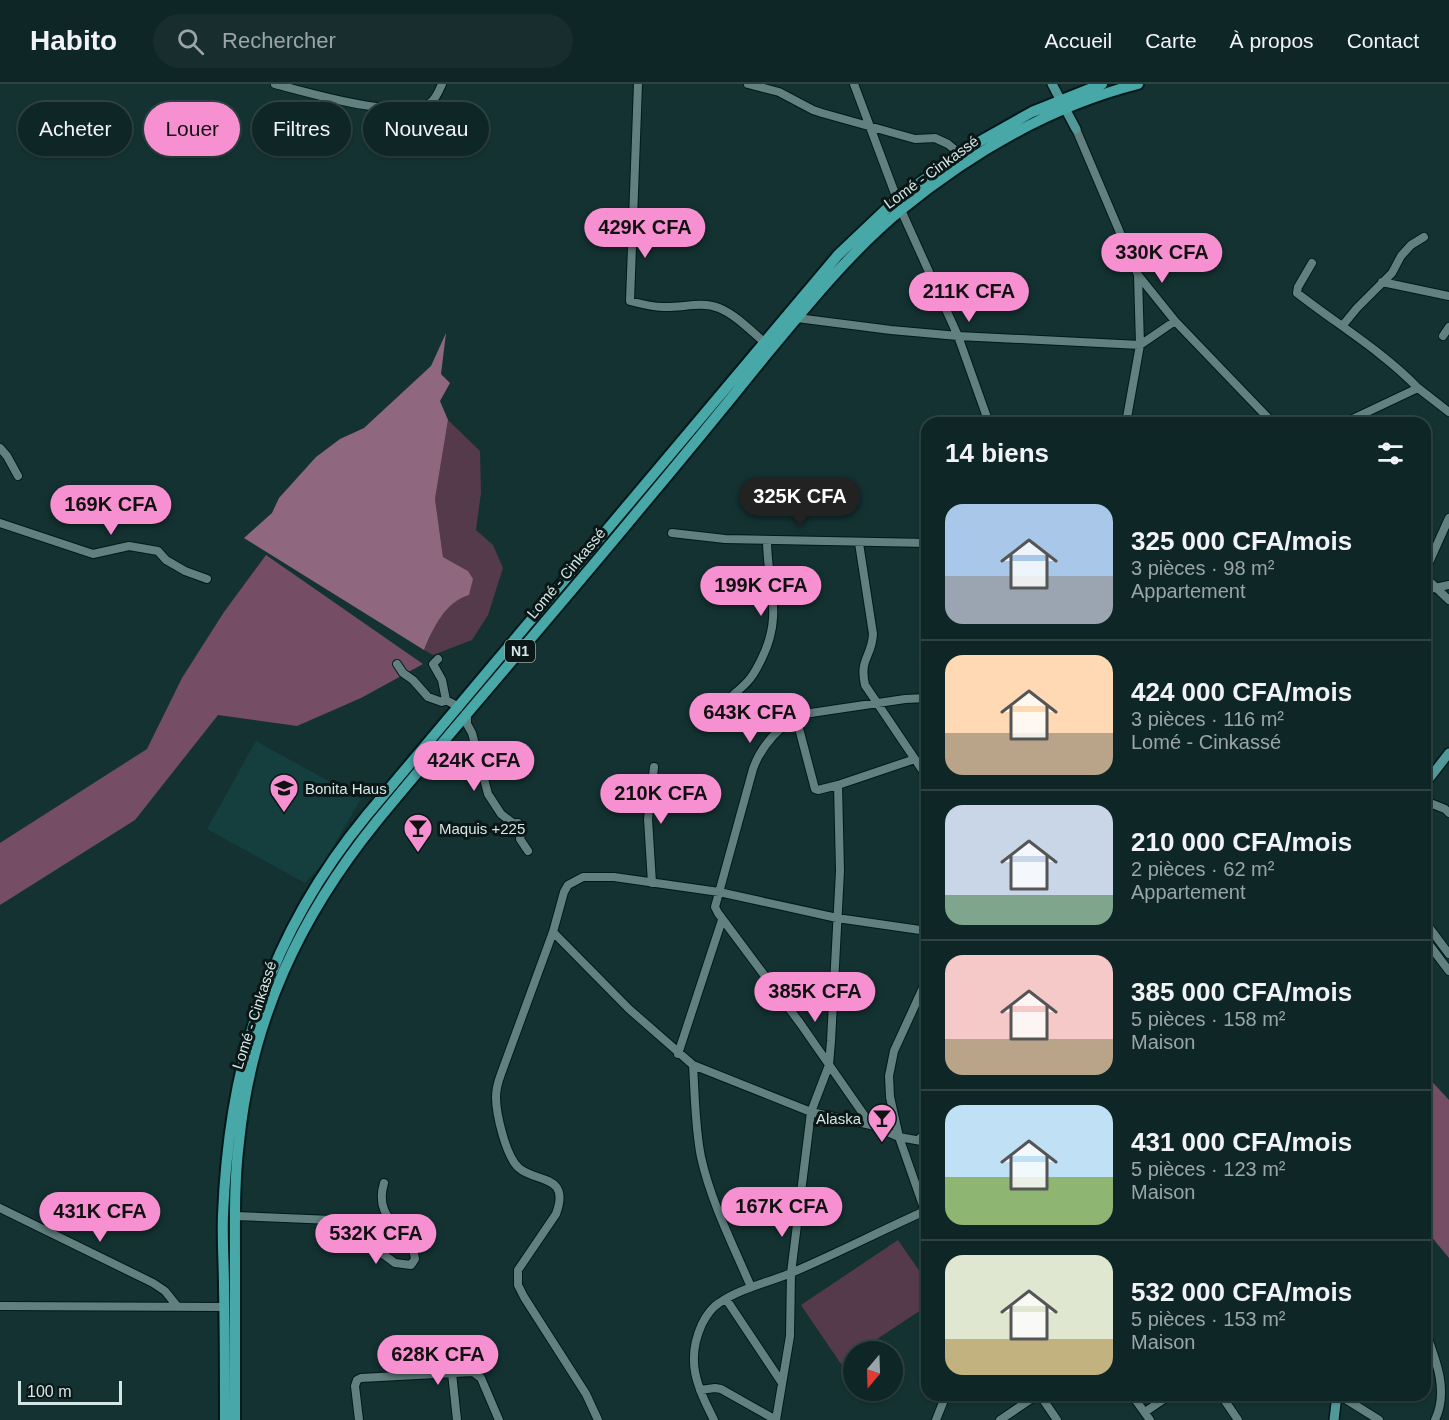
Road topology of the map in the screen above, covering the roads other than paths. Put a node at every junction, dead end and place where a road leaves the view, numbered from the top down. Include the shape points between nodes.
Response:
1 (275, 84) edge
2 (442, 84) edge
3 (638, 84) edge
4 (748, 84) edge
5 (854, 84) edge
6 (1052, 84) edge
7 (1058, 84) edge
8 (1102, 84) edge
9 (1138, 84) edge
10 (1065, 103) junction
11 (870, 126) junction
12 (1076, 129) joint
13 (960, 154) junction
14 (897, 199) junction
15 (901, 210) junction
16 (1424, 237) dead end
17 (1312, 263) dead end
18 (1138, 275) junction
19 (1382, 282) junction
20 (1449, 296) edge
21 (793, 315) junction
22 (1175, 321) junction
23 (1343, 325) junction
24 (1449, 327) edge
25 (958, 336) junction
26 (1443, 336) dead end
27 (764, 342) junction
28 (1140, 345) junction
29 (1418, 388) junction
30 (1449, 412) edge
31 (987, 417) edge
32 (1127, 417) edge
33 (1267, 417) edge
34 (1357, 417) edge
35 (0, 448) edge
36 (18, 476) dead end
37 (1449, 518) edge
38 (0, 523) edge
39 (672, 533) dead end
40 (767, 540) junction
41 (859, 543) junction
42 (921, 543) edge
43 (1431, 558) edge
44 (207, 579) dead end
45 (1431, 582) edge
46 (1449, 585) edge
47 (1436, 587) junction
48 (1431, 588) edge
49 (1449, 600) edge
50 (438, 659) dead end
51 (397, 664) dead end
52 (734, 694) dead end
53 (921, 698) edge
54 (446, 700) junction
55 (877, 702) junction
56 (463, 710) junction
57 (796, 717) junction
58 (1449, 753) edge
59 (915, 759) junction
60 (654, 767) dead end
61 (921, 768) edge
62 (1431, 776) edge
63 (838, 785) junction
64 (1431, 803) edge
65 (1449, 813) edge
66 (528, 852) dead end
67 (652, 883) junction
68 (719, 892) junction
69 (837, 918) junction
70 (722, 920) junction
71 (921, 930) edge
72 (1431, 930) edge
73 (553, 932) junction
74 (1431, 947) edge
75 (1449, 954) edge
76 (280, 963) junction
77 (1449, 971) edge
78 (921, 992) edge
79 (678, 1054) junction
80 (693, 1065) junction
81 (829, 1065) junction
82 (811, 1112) junction
83 (872, 1125) junction
84 (899, 1137) junction
85 (921, 1141) edge
86 (384, 1183) dead end
87 (921, 1199) edge
88 (0, 1208) edge
89 (921, 1215) edge
90 (236, 1216) junction
91 (790, 1273) junction
92 (751, 1287) junction
93 (726, 1299) junction
94 (0, 1306) edge
95 (177, 1306) junction
96 (224, 1307) junction
97 (1431, 1351) edge
98 (230, 1365) junction
99 (452, 1373) junction
100 (782, 1383) junction
101 (700, 1390) junction
102 (944, 1401) edge
103 (1030, 1401) edge
104 (1043, 1401) edge
105 (1137, 1401) edge
106 (1162, 1401) edge
107 (1225, 1401) edge
108 (1337, 1401) edge
109 (1348, 1401) edge
110 (1146, 1412) junction
111 (225, 1420) edge
112 (235, 1420) edge
113 (359, 1420) edge
114 (457, 1420) edge
115 (500, 1420) edge
116 (598, 1420) edge
117 (714, 1420) edge
118 (776, 1420) edge
119 (936, 1420) edge
120 (1000, 1420) edge
121 (1057, 1420) edge
122 (1150, 1420) edge
123 (1238, 1420) edge
124 (1334, 1420) edge
125 (1379, 1420) edge
126 (1434, 1420) edge

1 - 2 street via 381,108 429,104
3 - 27 street via 630,301 661,308 702,304 718,307
4 - 11 street via 779,93 813,110
5 - 11 street
6 - 10 main road
7 - 10 main road
8 - 10 highway, Lomé - Cinkassé / N1
9 - 10 highway, Lomé - Cinkassé / N1
10 - 12 main road
10 - 13 highway, Lomé - Cinkassé / N1 via 1016,120
10 - 15 highway, Lomé - Cinkassé / N1 via 1000,141
11 - 13 street via 915,139 935,138
11 - 14 street
12 - 18 street
13 - 14 highway, Lomé - Cinkassé / N1
14 - 21 highway, Lomé - Cinkassé / N1 via 838,255
15 - 21 highway, Lomé - Cinkassé / N1
15 - 25 street
16 - 19 street via 1411,245
17 - 23 street via 1297,292
18 - 22 street
18 - 28 street
19 - 20 street
19 - 23 street
21 - 25 street
21 - 27 highway, Lomé - Cinkassé / N1
21 - 56 highway, Lomé - Cinkassé / N1 via 615,539
22 - 28 street
22 - 33 street
23 - 29 street
24 - 26 street
25 - 28 street
25 - 31 street
27 - 56 highway, Lomé - Cinkassé / N1
28 - 32 street
29 - 30 street
29 - 34 street
35 - 36 street
37 - 43 street
38 - 44 street via 93,554 129,546 158,551 185,571
39 - 40 street
40 - 41 street
40 - 52 street via 774,622 753,676
41 - 42 street
41 - 55 street via 873,634 862,671 868,692
45 - 47 street
46 - 47 street
47 - 48 street
47 - 49 street
50 - 54 street via 433,664 442,680
51 - 54 street via 428,697
53 - 55 street
54 - 56 street
55 - 57 street
55 - 59 street
56 - 66 street via 488,794 501,814 518,823 520,839
56 - 76 highway, Lomé - Cinkassé / N1 via 348,838 315,887
57 - 63 street via 814,789
57 - 68 street via 770,739 756,760
58 - 62 main road
59 - 61 street
59 - 63 street
60 - 67 street via 648,819
63 - 69 street
64 - 65 street
67 - 68 street
67 - 73 street via 614,876 574,880 564,892
68 - 69 street
68 - 70 street via 715,907
69 - 71 street
69 - 81 street
70 - 79 street
70 - 81 street
72 - 75 street
73 - 79 street
73 - 116 street via 501,1074 496,1098 504,1138 517,1167 551,1183 560,1196 556,1214 518,1270 518,1285
74 - 77 street
76 - 90 highway, Lomé - Cinkassé / N1 via 248,1082 238,1143
76 - 96 highway, Lomé - Cinkassé / N1 via 253,1025 233,1111 223,1216
78 - 84 street via 890,1066 890,1097
79 - 80 street
80 - 82 street
80 - 92 street via 705,1173
81 - 82 street
81 - 83 street
82 - 83 street
82 - 91 street
83 - 84 street
84 - 85 street
84 - 87 street
86 - 90 street via 383,1209 413,1250 415,1259 411,1265 395,1263 332,1220
88 - 95 street via 153,1283 165,1290
89 - 91 street
90 - 98 highway, Lomé - Cinkassé / N1
91 - 92 street
91 - 100 street via 790,1336
92 - 93 street
93 - 100 street
93 - 101 street via 706,1316 695,1345 693,1363
94 - 95 street
95 - 96 street
96 - 98 highway, Lomé - Cinkassé / N1
97 - 126 street via 1443,1390
98 - 111 highway, Lomé - Cinkassé / N1
98 - 112 highway, Lomé - Cinkassé / N1
99 - 113 street via 357,1380
99 - 114 street
99 - 115 street via 479,1375
100 - 118 street
101 - 117 street
101 - 118 street via 721,1389
102 - 119 street
103 - 120 street
104 - 121 street
105 - 110 street
106 - 110 street
107 - 123 street
108 - 124 main road
109 - 125 street
110 - 122 street

